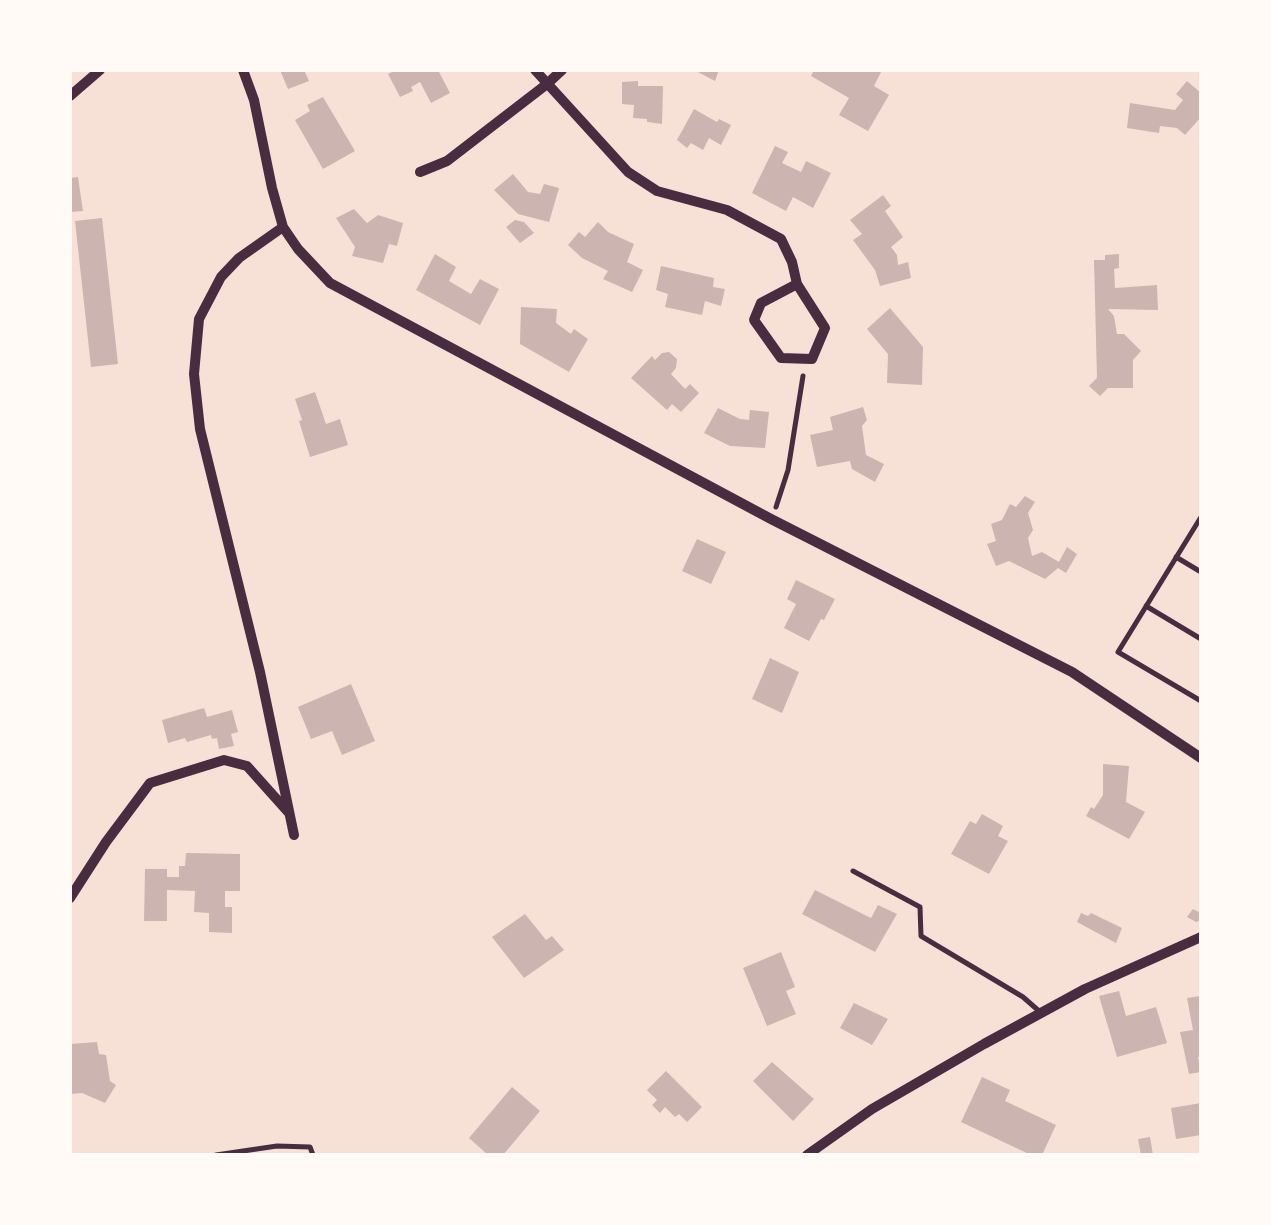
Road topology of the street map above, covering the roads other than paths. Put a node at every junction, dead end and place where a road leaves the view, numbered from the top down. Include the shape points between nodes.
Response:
1 (100, 70) edge
2 (243, 70) edge
3 (534, 70) edge
4 (562, 70) edge
5 (547, 84) junction
6 (70, 96) edge
7 (420, 172) dead end
8 (283, 226) junction
9 (797, 284) junction
10 (1201, 517) edge
11 (1176, 557) junction
12 (1201, 572) edge
13 (1146, 606) junction
14 (1201, 639) edge
15 (1201, 700) edge
16 (1201, 758) edge
17 (289, 813) junction
18 (294, 835) dead end
19 (853, 871) dead end
20 (70, 898) edge
21 (1201, 937) edge
22 (1042, 1013) junction
23 (216, 1155) edge
24 (313, 1155) edge
25 (807, 1155) edge

1 - 6 street
2 - 8 street
3 - 5 street
4 - 5 street
5 - 7 street via 447,161
5 - 9 street via 628,172 657,191 727,210 780,240
8 - 16 street via 330,283 771,520 1072,672
8 - 17 street via 221,278 198,319 194,374 200,429
9 - 9 street via 825,328 812,358 781,358 754,320 761,303
10 - 11 lane
11 - 12 lane
11 - 13 lane
13 - 14 lane
13 - 15 lane via 1118,652
17 - 18 street
17 - 20 street via 247,766 224,760 150,783
19 - 22 lane via 920,907 921,936
21 - 22 street
22 - 25 street via 872,1109
23 - 24 lane via 277,1146 310,1147

